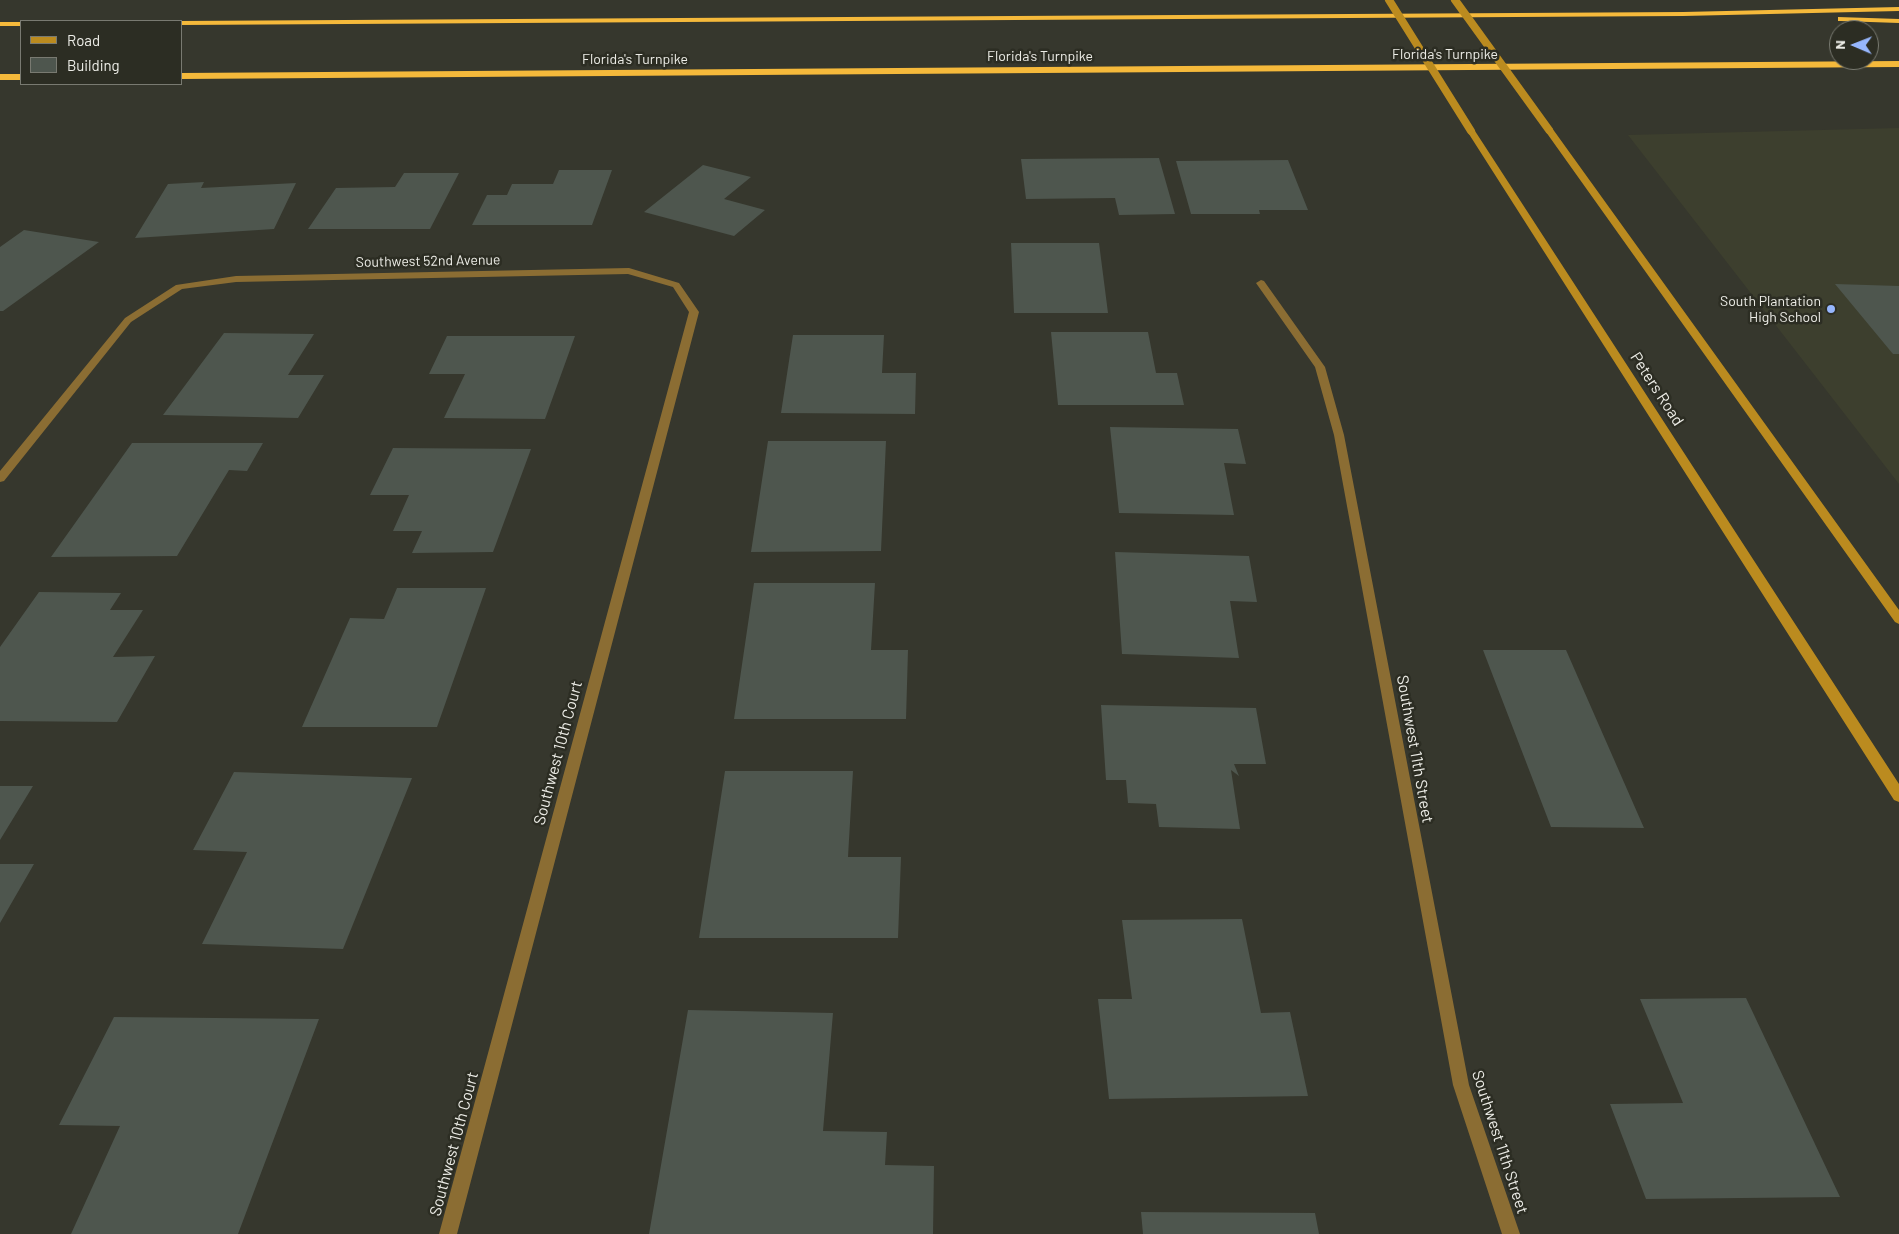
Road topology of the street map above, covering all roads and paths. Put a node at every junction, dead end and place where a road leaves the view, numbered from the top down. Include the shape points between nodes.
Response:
1 (1389, 0) edge
2 (1456, 0) edge
3 (1899, 8) edge
4 (1683, 14) junction
5 (1899, 21) edge
6 (182, 23) edge
7 (0, 24) edge
8 (20, 24) edge
9 (1899, 64) edge
10 (182, 76) edge
11 (0, 77) edge
12 (20, 77) edge
13 (1261, 283) dead end
14 (676, 285) joint
15 (0, 478) edge
16 (1899, 619) edge
17 (1899, 796) edge
18 (448, 1234) edge
19 (1511, 1234) edge

1 - 17 main road, Peters Road, bridge
2 - 16 main road, bridge
3 - 4 highway
4 - 5 highway
4 - 6 highway
7 - 8 highway
9 - 10 highway, Florida's Turnpike
11 - 12 highway
13 - 19 street, Southwest 11th Street via 1320,367 1339,435 1461,1085
14 - 15 street, Southwest 52nd Avenue via 629,271 236,279 179,287 128,320
14 - 18 street, Southwest 10th Court via 694,312

